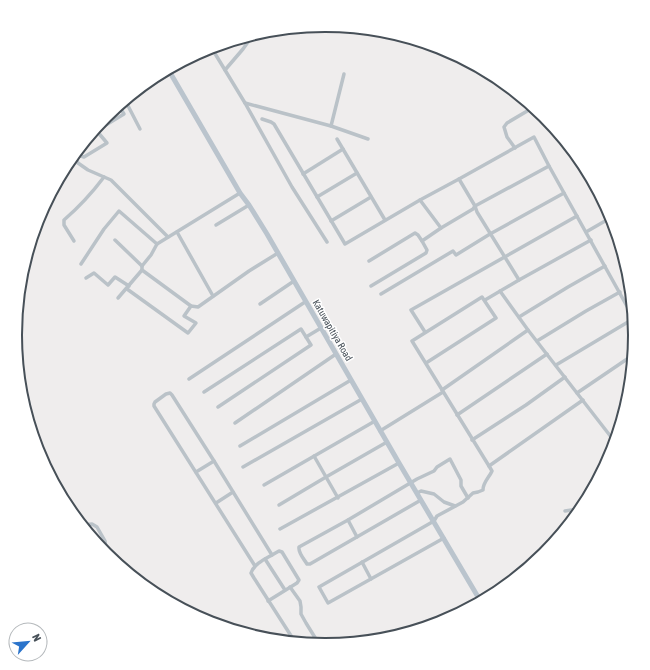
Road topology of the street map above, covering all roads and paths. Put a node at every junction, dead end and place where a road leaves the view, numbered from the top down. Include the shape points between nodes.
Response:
1 (248, 42) edge
2 (215, 53) edge
3 (225, 70) junction
4 (172, 74) edge
5 (344, 74) dead end
6 (246, 103) junction
7 (128, 105) edge
8 (122, 110) edge
9 (528, 110) edge
10 (262, 119) dead end
11 (110, 122) edge
12 (331, 126) junction
13 (140, 129) dead end
14 (99, 133) edge
15 (337, 139) dead end
16 (368, 139) dead end
17 (515, 148) junction
18 (343, 149) junction
19 (81, 156) edge
20 (77, 161) edge
21 (549, 166) junction
22 (357, 173) junction
23 (303, 174) junction
24 (104, 178) junction
25 (459, 179) junction
26 (564, 193) junction
27 (240, 194) junction
28 (317, 197) junction
29 (371, 197) junction
30 (420, 200) junction
31 (249, 206) junction
32 (475, 206) junction
33 (577, 216) junction
34 (385, 220) junction
35 (331, 221) junction
36 (606, 221) edge
37 (216, 225) dead end
38 (441, 228) junction
39 (177, 232) junction
40 (586, 232) junction
41 (490, 234) junction
42 (168, 237) junction
43 (74, 240) dead end
44 (115, 240) dead end
45 (591, 240) junction
46 (422, 241) junction
47 (327, 242) dead end
48 (157, 244) junction
49 (278, 253) junction
50 (505, 257) junction
51 (369, 261) dead end
52 (81, 264) dead end
53 (605, 266) junction
54 (142, 268) junction
55 (86, 278) dead end
56 (519, 280) junction
57 (294, 281) junction
58 (371, 286) dead end
59 (128, 287) junction
60 (500, 291) junction
61 (620, 292) junction
62 (381, 294) dead end
63 (213, 296) junction
64 (118, 298) dead end
65 (485, 300) junction
66 (306, 302) junction
67 (260, 304) dead end
68 (626, 304) edge
69 (191, 306) junction
70 (519, 317) junction
71 (627, 321) edge
72 (321, 328) junction
73 (528, 330) junction
74 (425, 332) junction
75 (306, 337) junction
76 (537, 341) junction
77 (336, 354) junction
78 (547, 354) junction
79 (627, 359) edge
80 (426, 363) junction
81 (556, 365) junction
82 (566, 377) junction
83 (189, 379) dead end
84 (351, 380) junction
85 (442, 391) junction
86 (204, 392) dead end
87 (577, 393) junction
88 (362, 399) junction
89 (583, 400) junction
90 (218, 407) dead end
91 (457, 415) junction
92 (375, 421) junction
93 (235, 423) dead end
94 (380, 431) junction
95 (610, 436) edge
96 (472, 440) junction
97 (387, 442) junction
98 (240, 446) dead end
99 (314, 456) junction
100 (214, 461) junction
101 (399, 463) junction
102 (489, 466) junction
103 (243, 467) dead end
104 (196, 472) junction
105 (326, 476) junction
106 (411, 482) junction
107 (264, 485) dead end
108 (233, 492) junction
109 (417, 493) junction
110 (338, 498) junction
111 (468, 498) junction
112 (421, 500) junction
113 (216, 503) junction
114 (279, 505) dead end
115 (455, 506) junction
116 (572, 510) edge
117 (565, 511) dead end
118 (348, 520) junction
119 (434, 521) junction
120 (89, 524) edge
121 (280, 529) dead end
122 (357, 537) junction
123 (444, 538) junction
124 (105, 543) edge
125 (272, 555) junction
126 (266, 559) junction
127 (362, 562) junction
128 (255, 566) junction
129 (372, 579) junction
130 (290, 588) junction
131 (285, 590) junction
132 (478, 596) edge
133 (268, 601) junction
134 (291, 636) edge
135 (315, 637) edge

1 - 3 street
2 - 3 street
3 - 6 street
4 - 27 street, Katuwapitiya Road
5 - 12 street
6 - 12 street
6 - 47 street via 292,187
7 - 13 street
8 - 11 street via 124,114
9 - 17 street via 504,127
10 - 23 street via 274,124
12 - 16 street
14 - 19 street via 107,143 84,157
15 - 18 street
17 - 21 street via 534,137
17 - 25 street
18 - 22 street
18 - 23 street
20 - 24 street
21 - 26 street
21 - 32 street
22 - 28 street
22 - 29 street
23 - 28 street
24 - 42 street via 111,180
24 - 43 street via 64,220 64,225
25 - 30 street
25 - 32 street
26 - 33 street
26 - 41 street
27 - 31 street, Katuwapitiya Road
27 - 39 street
28 - 35 street
29 - 34 street
29 - 35 street
30 - 34 street
30 - 38 street
31 - 37 street
31 - 49 street, Katuwapitiya Road
32 - 38 street
32 - 41 street
33 - 40 street
33 - 50 street
34 - 35 street via 345,244
36 - 40 street
38 - 46 street
39 - 42 street
39 - 63 street
40 - 45 street
41 - 50 street
41 - 62 street via 456,255 453,252
42 - 48 street
44 - 54 street
45 - 53 street
45 - 56 street
46 - 51 street via 415,233
46 - 58 street via 426,253
48 - 52 street via 119,210
48 - 54 street
49 - 57 street, Katuwapitiya Road
49 - 63 street
50 - 56 street
50 - 74 street via 411,310
53 - 61 street
53 - 70 street
54 - 59 street
54 - 69 street
55 - 59 street via 94,273 108,285 115,277
56 - 60 street
57 - 66 street, Katuwapitiya Road
57 - 67 street
59 - 64 street
59 - 69 street via 188,333 196,323 184,316
60 - 65 street
60 - 70 street
61 - 68 street
61 - 76 street
63 - 69 street via 198,307
65 - 74 street via 482,297
65 - 80 street via 496,318
66 - 72 street, Katuwapitiya Road
66 - 83 street
70 - 73 street
71 - 81 street
72 - 75 street
72 - 77 street, Katuwapitiya Road
73 - 76 street
73 - 85 street
74 - 80 street via 412,341
75 - 86 street via 301,329
75 - 90 street via 311,345
76 - 78 street
77 - 84 street, Katuwapitiya Road
77 - 93 street
78 - 81 street
78 - 91 street
79 - 87 street
80 - 85 street
81 - 82 street
82 - 87 street
82 - 96 street
84 - 88 street, Katuwapitiya Road
84 - 98 street
85 - 91 street
85 - 94 street
87 - 89 street
88 - 92 street, Katuwapitiya Road
88 - 103 street
89 - 95 street
89 - 102 street
91 - 96 street
92 - 94 street, Katuwapitiya Road
92 - 99 street
94 - 97 street, Katuwapitiya Road
96 - 102 street
97 - 101 street, Katuwapitiya Road
97 - 105 street
99 - 105 street
99 - 107 street
100 - 104 street
100 - 104 street via 170,393 166,394 155,402 154,406
100 - 108 street
101 - 106 street, Katuwapitiya Road
101 - 110 street
102 - 111 street via 492,471 485,481 483,490 473,493
104 - 113 street
105 - 110 street
105 - 114 street
106 - 109 street, Katuwapitiya Road
106 - 111 street via 450,460
106 - 118 street
108 - 113 street
108 - 125 street
109 - 112 street, Katuwapitiya Road
109 - 115 street via 421,491 434,494
110 - 121 street
111 - 115 street
112 - 119 street, Katuwapitiya Road
112 - 122 street
113 - 128 street
115 - 119 street
116 - 117 street
118 - 122 street
118 - 122 street via 300,547 303,558 308,564
119 - 123 street, Katuwapitiya Road
119 - 127 street
120 - 124 street via 97,527
123 - 129 street
123 - 132 street, Katuwapitiya Road
125 - 126 street
125 - 130 street via 282,552 298,579
126 - 128 street
126 - 131 street
127 - 129 street
127 - 129 street via 319,586 328,603
128 - 133 street via 251,573
130 - 131 street
130 - 135 street via 300,601 301,614
131 - 133 street
133 - 134 street

